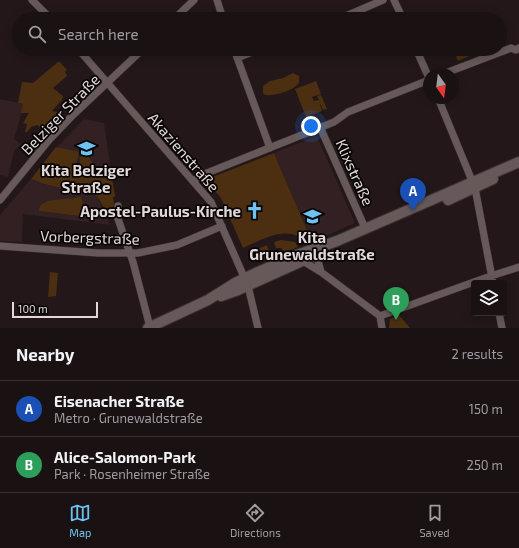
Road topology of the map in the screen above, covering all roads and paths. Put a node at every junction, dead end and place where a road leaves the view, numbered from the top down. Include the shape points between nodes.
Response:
1 (32, 0) edge
2 (194, 0) edge
3 (217, 0) edge
4 (383, 0) edge
5 (394, 0) edge
6 (44, 12) edge
7 (181, 12) edge
8 (221, 12) edge
9 (355, 12) edge
10 (400, 12) edge
11 (519, 48) edge
12 (507, 50) edge
13 (84, 56) edge
14 (136, 56) edge
15 (242, 56) edge
16 (419, 56) edge
17 (490, 56) edge
18 (237, 58) joint
19 (424, 68) edge
20 (459, 68) edge
21 (423, 81) edge
22 (107, 83) junction
23 (441, 104) edge
24 (320, 127) junction
25 (270, 148) junction
26 (519, 162) edge
27 (519, 168) edge
28 (193, 181) junction
29 (474, 184) junction
30 (0, 200) edge
31 (118, 206) dead end
32 (222, 226) junction
33 (365, 228) junction
34 (0, 246) edge
35 (322, 252) junction
36 (130, 254) junction
37 (303, 261) junction
38 (278, 267) junction
39 (519, 267) edge
40 (321, 272) junction
41 (493, 279) edge
42 (247, 282) junction
43 (380, 316) junction
44 (500, 316) edge
45 (151, 327) edge
46 (258, 328) edge
47 (382, 328) edge
48 (502, 328) edge

1 - 6 street
2 - 7 street
3 - 8 street
4 - 9 street
5 - 10 street
11 - 12 street
13 - 22 street, Akazienstraße
14 - 22 street, Belziger Straße
15 - 18 street
16 - 19 street
17 - 20 street
18 - 25 street
21 - 24 street via 348,112 334,122
22 - 28 street, Akazienstraße
22 - 30 street, Belziger Straße via 49,140
23 - 29 street
24 - 25 street
24 - 33 street, Klixstraße
25 - 28 street
26 - 29 main road
27 - 29 main road
28 - 32 street, Akazienstraße via 211,202
29 - 33 main road
29 - 35 main road
29 - 41 street
31 - 36 street via 117,216
32 - 36 street, Vorbergstraße via 168,248
32 - 42 street, Akazienstraße
33 - 38 main road
34 - 36 street, Vorbergstraße
35 - 37 main road
35 - 40 street via 318,261
36 - 45 street
37 - 38 main road
37 - 40 street
38 - 42 main road
39 - 41 street
40 - 43 street
41 - 43 street
42 - 45 main road
42 - 46 street, Akazienstraße
43 - 47 street
44 - 48 street

